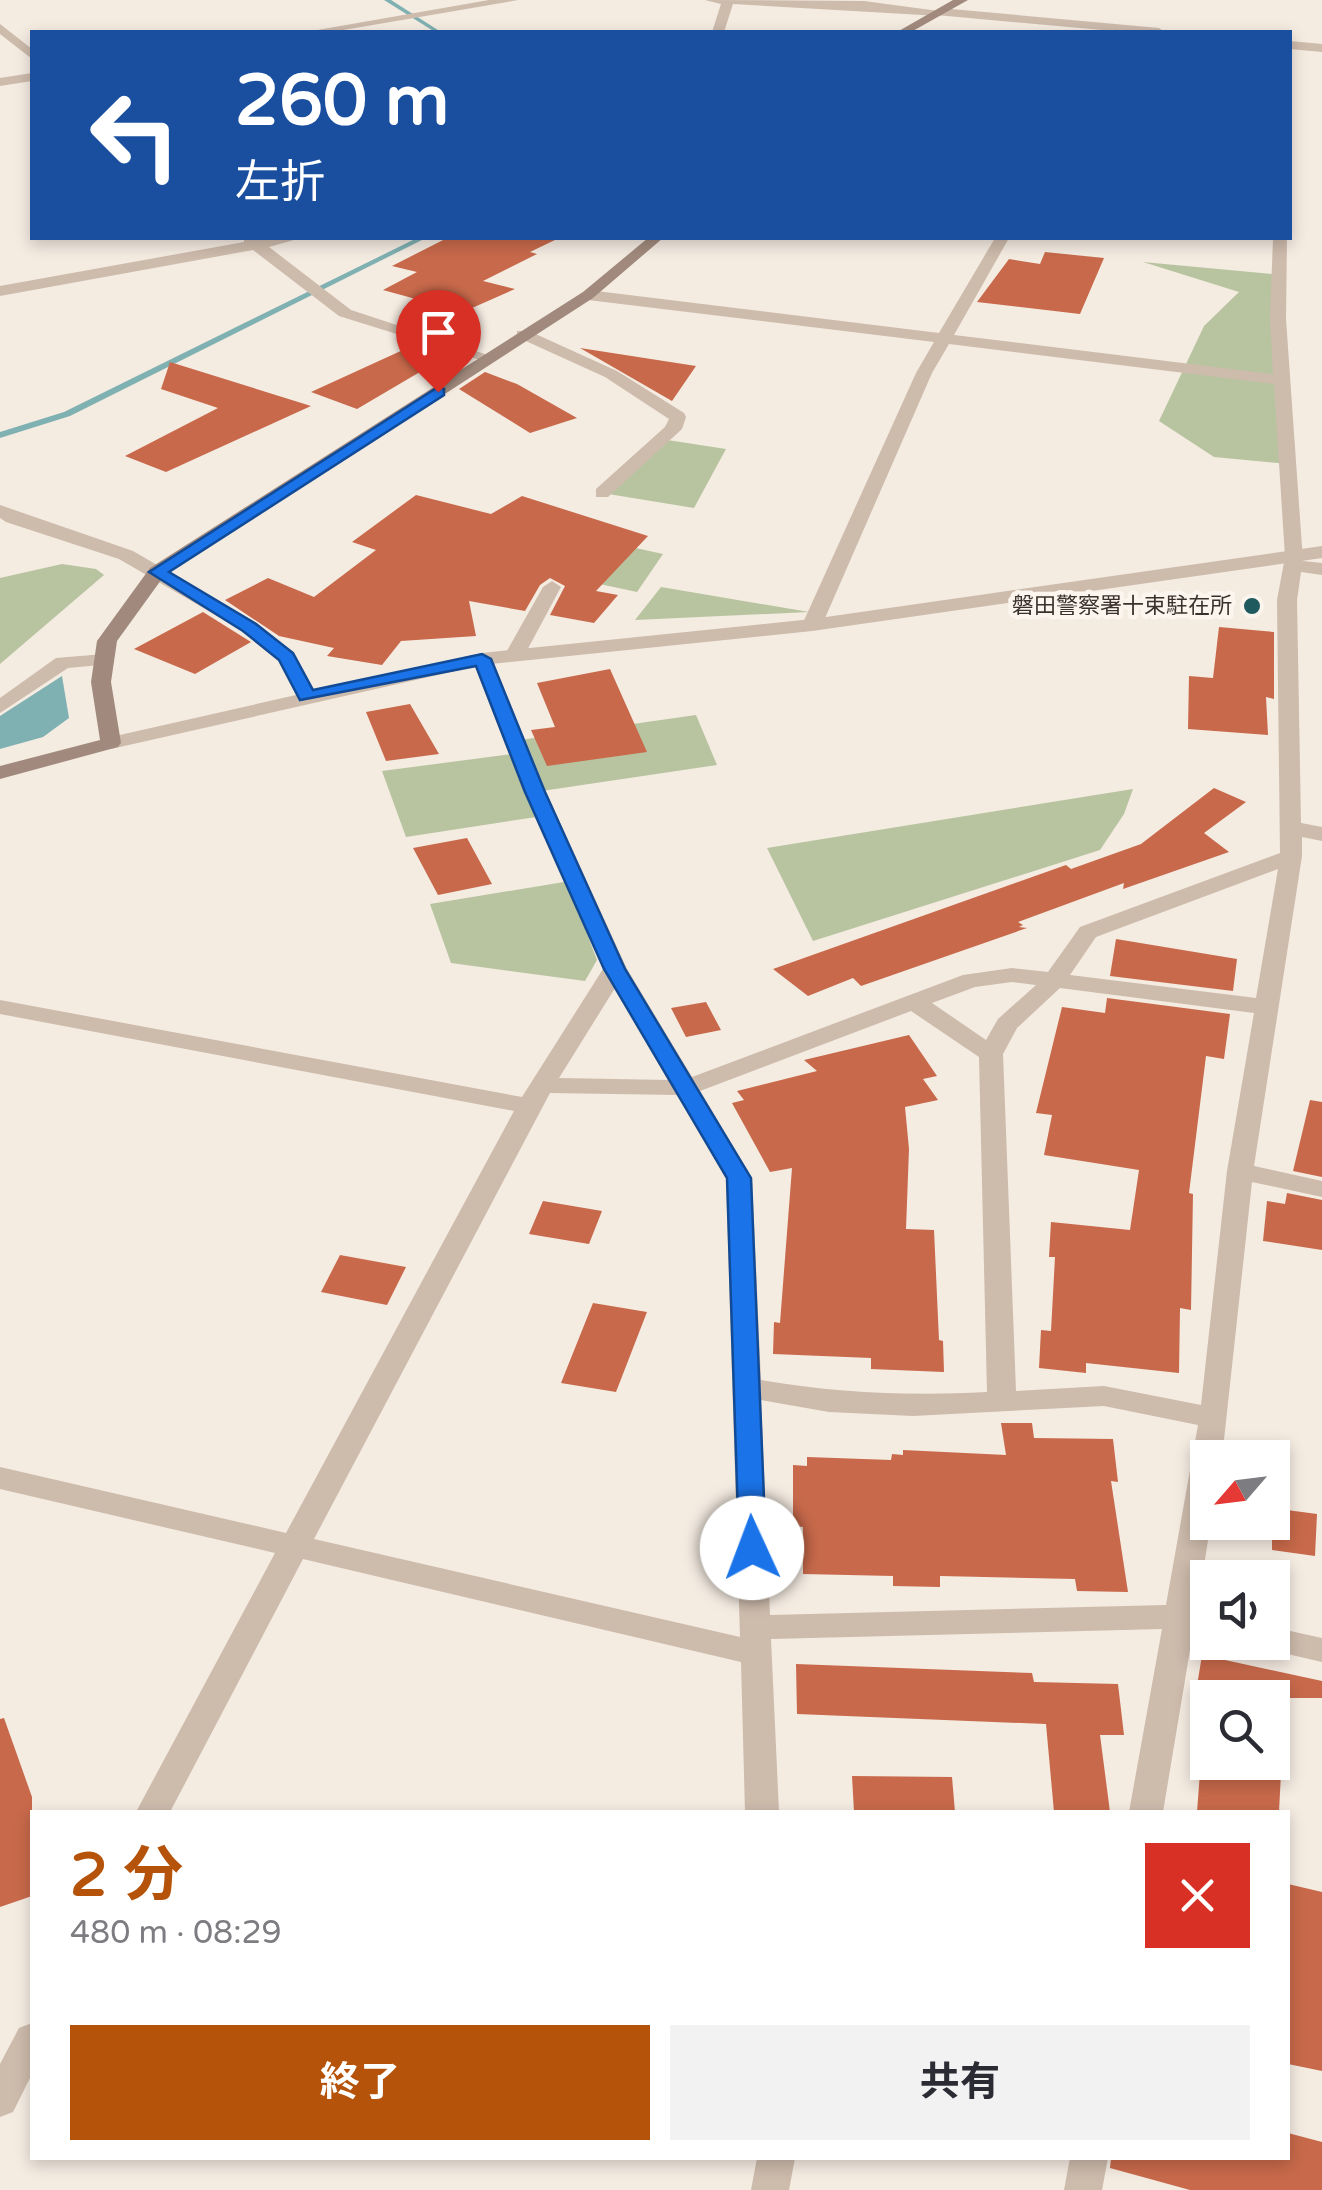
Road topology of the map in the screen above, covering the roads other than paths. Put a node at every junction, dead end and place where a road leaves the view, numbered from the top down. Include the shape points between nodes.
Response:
1 (512, 0) edge
2 (711, 0) edge
3 (728, 0) edge
4 (962, 0) edge
5 (940, 12) junction
6 (0, 28) edge
7 (324, 30) edge
8 (719, 30) edge
9 (907, 30) edge
10 (1137, 30) edge
11 (1292, 45) edge
12 (1322, 48) edge
13 (30, 53) edge
14 (30, 76) edge
15 (0, 82) edge
16 (654, 240) edge
17 (1001, 240) edge
18 (1280, 240) edge
19 (251, 241) edge
20 (0, 291) edge
21 (588, 294) junction
22 (523, 334) junction
23 (942, 340) junction
24 (489, 358) junction
25 (1282, 380) junction
26 (602, 493) dead end
27 (0, 510) edge
28 (1322, 552) edge
29 (1293, 561) junction
30 (1322, 569) edge
31 (157, 572) junction
32 (552, 587) dead end
33 (812, 625) junction
34 (514, 656) junction
35 (482, 659) junction
36 (104, 660) junction
37 (307, 696) junction
38 (0, 708) edge
39 (112, 743) junction
40 (0, 773) edge
41 (1290, 828) junction
42 (1322, 834) edge
43 (1291, 856) junction
44 (615, 969) junction
45 (1056, 980) junction
46 (914, 1002) junction
47 (0, 1007) edge
48 (1267, 1007) junction
49 (991, 1054) junction
50 (686, 1088) junction
51 (535, 1096) junction
52 (1240, 1171) junction
53 (1322, 1189) edge
54 (746, 1388) junction
55 (1002, 1400) junction
56 (1214, 1418) junction
57 (0, 1478) edge
58 (296, 1543) junction
59 (1199, 1560) edge
60 (1190, 1620) edge
61 (1190, 1632) edge
62 (756, 1640) junction
63 (1290, 1642) edge
64 (1322, 1650) edge
65 (154, 1810) edge
66 (762, 1810) edge
67 (1146, 1810) edge
68 (30, 2043) edge
69 (0, 2100) edge
70 (776, 2160) edge
71 (1089, 2160) edge
72 (770, 2190) edge
73 (1084, 2190) edge

1 - 7 street
2 - 3 street
3 - 5 street
3 - 8 street
4 - 5 main road
5 - 9 main road
5 - 10 street
6 - 13 street
11 - 12 street
14 - 15 street
16 - 21 main road
17 - 23 street
18 - 25 street
19 - 20 street
19 - 24 street via 344,313
21 - 22 main road
21 - 23 street
22 - 24 main road
22 - 26 street via 610,374 678,417
23 - 25 street
23 - 33 street
24 - 31 main road
25 - 29 street
27 - 31 street
28 - 29 street
29 - 30 street
29 - 33 street
29 - 41 street via 1287,600
31 - 36 main road via 106,641
31 - 37 street via 287,657
32 - 34 street
33 - 34 street
34 - 35 street
35 - 37 street
35 - 44 street
36 - 38 street via 63,662
36 - 39 main road via 101,682
37 - 39 street
39 - 40 main road
41 - 42 street
41 - 43 street
43 - 45 street via 1088,932
43 - 48 street
44 - 50 street
44 - 51 street
45 - 46 street via 971,980
45 - 48 street
45 - 49 street via 1006,1024
46 - 49 street
46 - 50 street
47 - 51 street
48 - 52 street
49 - 55 street
50 - 51 street
50 - 54 street via 739,1178
51 - 58 street
52 - 53 street
52 - 56 street
54 - 55 street via 829,1402 913,1406
54 - 62 street
55 - 56 street via 1104,1396
56 - 59 street
57 - 58 street
58 - 62 street
58 - 65 street
60 - 62 street
61 - 67 street
62 - 66 street
63 - 64 street
68 - 69 street
70 - 72 street
71 - 73 street

